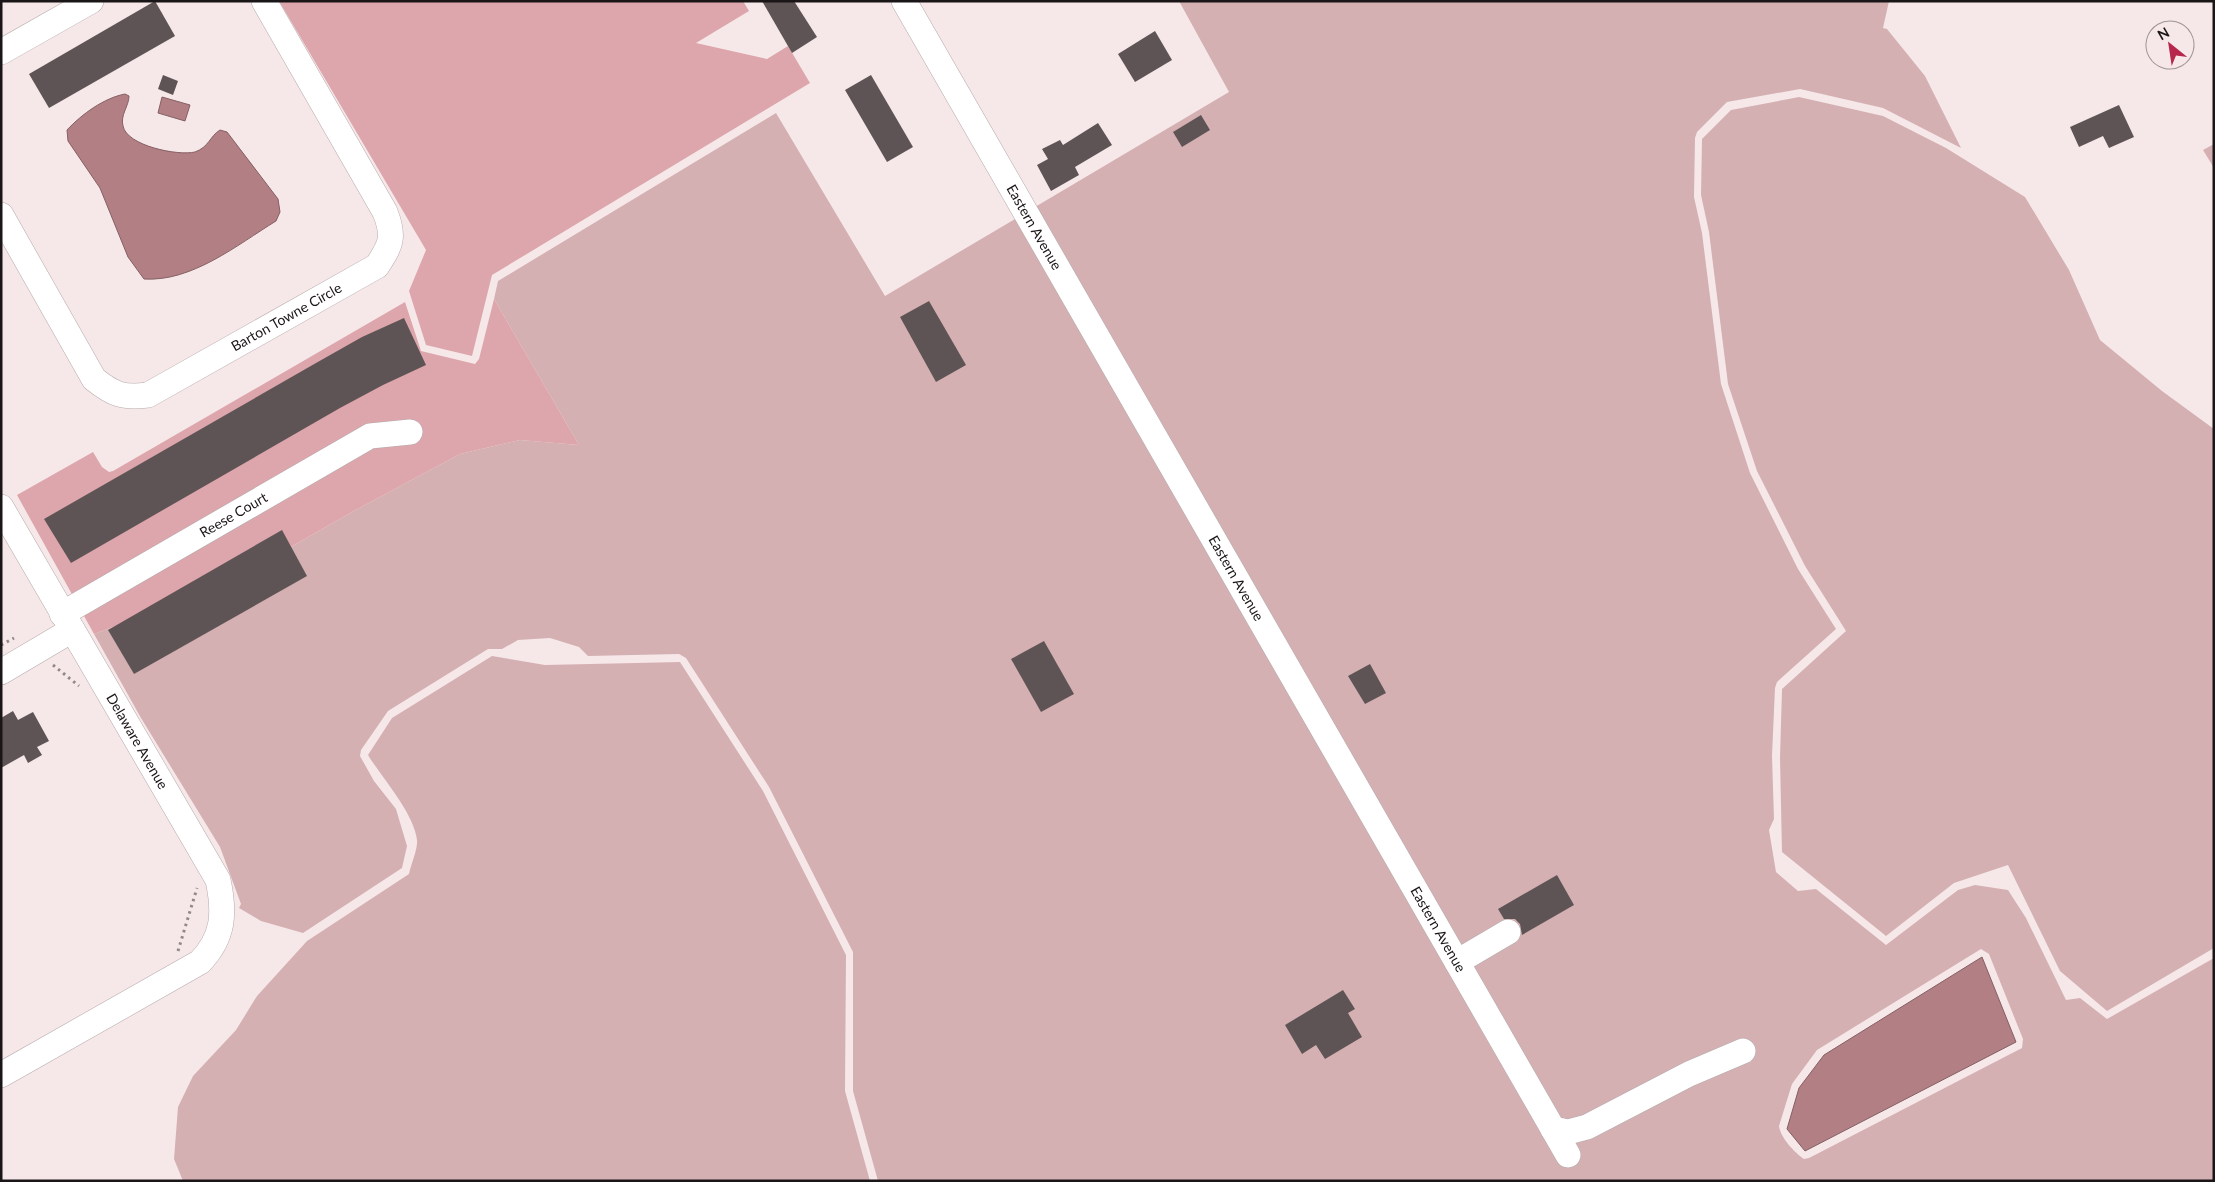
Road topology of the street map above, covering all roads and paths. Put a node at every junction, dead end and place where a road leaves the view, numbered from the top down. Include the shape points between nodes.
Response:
1 (264, 1) edge
2 (904, 1) edge
3 (85, 3) edge
4 (1, 52) edge
5 (1, 215) edge
6 (410, 432) dead end
7 (1, 507) edge
8 (67, 622) junction
9 (46, 669) dead end
10 (1, 672) edge
11 (84, 689) dead end
12 (198, 886) dead end
13 (1508, 932) dead end
14 (1457, 962) junction
15 (178, 965) junction
16 (1743, 1051) dead end
17 (1, 1075) edge
18 (1553, 1130) junction
19 (1568, 1155) dead end

1 - 5 street, Barton Towne Circle via 386,212 392,229 389,247 377,266 148,395 130,397 111,393 94,379
2 - 14 street, Eastern Avenue
3 - 4 street
6 - 8 street, Reese Court via 370,436
7 - 8 street, Delaware Avenue
8 - 10 street, Reese Court
8 - 15 street, Delaware Avenue via 218,880 223,923 200,962
9 - 11 path via 53,664
12 - 15 path
13 - 14 street
14 - 18 street, Eastern Avenue
15 - 17 street, Delaware Avenue
16 - 18 street via 1689,1074 1587,1127 1568,1132
18 - 19 street, Eastern Avenue

